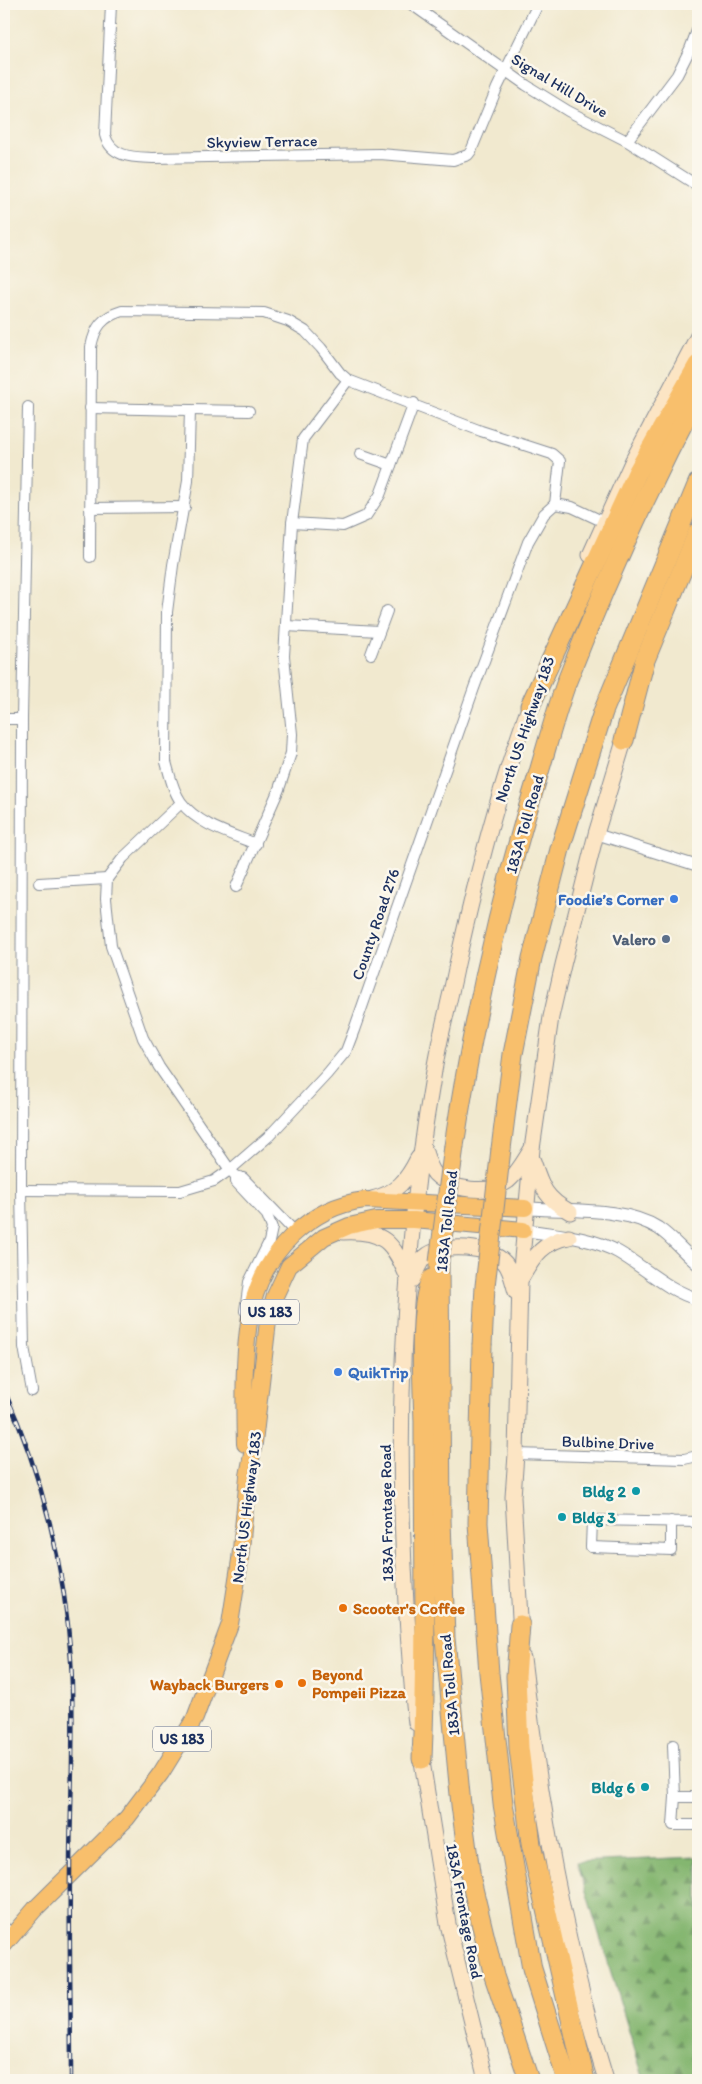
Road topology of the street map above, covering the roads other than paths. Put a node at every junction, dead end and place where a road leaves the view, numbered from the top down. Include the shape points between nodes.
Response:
1 (111, 4) edge
2 (412, 4) edge
3 (538, 4) edge
4 (698, 28) edge
5 (506, 71) junction
6 (627, 141) junction
7 (698, 186) edge
8 (698, 336) edge
9 (698, 365) edge
10 (348, 380) junction
11 (698, 394) edge
12 (414, 403) junction
13 (28, 407) dead end
14 (90, 408) junction
15 (190, 410) junction
16 (249, 411) dead end
17 (360, 454) dead end
18 (391, 465) junction
19 (698, 483) edge
20 (555, 504) junction
21 (185, 507) junction
22 (90, 508) junction
23 (604, 522) junction
24 (292, 523) junction
25 (698, 532) edge
26 (698, 551) edge
27 (90, 557) dead end
28 (386, 611) dead end
29 (286, 626) junction
30 (379, 631) junction
31 (371, 654) dead end
32 (530, 706) junction
33 (4, 719) edge
34 (22, 719) junction
35 (624, 740) junction
36 (181, 802) junction
37 (596, 834) junction
38 (256, 844) junction
39 (698, 866) edge
40 (107, 879) junction
41 (39, 883) dead end
42 (236, 887) dead end
43 (423, 1148) junction
44 (532, 1153) junction
45 (233, 1173) junction
46 (21, 1190) junction
47 (372, 1199) junction
48 (416, 1202) junction
49 (525, 1208) junction
50 (570, 1212) junction
51 (414, 1220) junction
52 (523, 1230) junction
53 (295, 1232) junction
54 (334, 1232) junction
55 (569, 1237) junction
56 (698, 1264) edge
57 (289, 1266) junction
58 (520, 1280) junction
59 (408, 1284) junction
60 (698, 1299) edge
61 (519, 1300) junction
62 (248, 1333) junction
63 (431, 1346) junction
64 (32, 1391) dead end
65 (516, 1454) junction
66 (698, 1456) edge
67 (248, 1476) junction
68 (671, 1521) junction
69 (698, 1522) edge
70 (520, 1625) junction
71 (673, 1745) dead end
72 (422, 1760) junction
73 (698, 1796) edge
74 (675, 1797) junction
75 (698, 1825) edge
76 (6, 1936) edge
77 (486, 2080) edge
78 (529, 2080) edge
79 (567, 2080) edge
80 (585, 2080) edge
81 (606, 2080) edge

1 - 5 street, Skyview Terrace via 105,135 109,146 127,156 380,154 453,160 471,151
2 - 5 street, Signal Hill Drive
3 - 5 street, Skyview Terrace
4 - 6 street via 682,66
5 - 6 street, Signal Hill Drive via 568,110
6 - 7 street, Signal Hill Drive
8 - 23 main road, North US Highway 183 / US 183
9 - 32 highway via 637,473
10 - 12 street
10 - 14 street via 305,331 280,318 264,314 122,311 101,321 94,332
10 - 24 street via 302,439
11 - 63 highway, 183A Toll Road, bridge via 667,453 566,682 523,824 469,1054 439,1262 427,1289
12 - 18 street
12 - 20 street via 481,431 557,457 560,462
13 - 34 street
14 - 15 street
14 - 22 street
15 - 16 street
15 - 21 street
17 - 18 street
18 - 24 street via 374,506 366,516 343,526
19 - 79 highway, bridge via 603,712 560,849 532,958 513,1054 485,1286 478,1523 489,1673 503,1804 532,1969
20 - 23 street
20 - 45 street, County Road 276 via 544,514 524,552 346,1051
21 - 22 street
21 - 36 street via 173,565 167,630 166,762
22 - 27 street
23 - 32 main road, North US Highway 183 / US 183
24 - 29 street
25 - 35 highway via 645,660
26 - 35 main road
28 - 30 street
29 - 30 street
29 - 38 street via 284,656 292,734 290,753
30 - 31 street
32 - 43 main road, North US Highway 183 / US 183 via 470,904 434,1071
33 - 34 street
34 - 46 street
35 - 37 main road
36 - 38 street via 200,819
36 - 40 street via 123,858
37 - 39 street
37 - 44 main road via 551,1017
38 - 42 street
40 - 41 street
40 - 45 street via 111,946 143,1038 159,1067
43 - 44 main road via 433,1170 447,1182 468,1188 492,1189 517,1172
43 - 47 main road, US 183 via 406,1180 390,1193
43 - 48 main road, 183A Frontage Road
44 - 49 main road
44 - 50 main road via 546,1194
45 - 46 street, County Road 276 via 180,1191
45 - 53 street via 243,1178
45 - 62 street via 236,1182 267,1215 272,1228 248,1290 244,1318
46 - 64 street via 24,1347
47 - 48 main road, North US Highway 183 / US 183
47 - 53 main road, North US Highway 183 / US 183 via 334,1208
48 - 49 main road, North US Highway 183 / US 183
48 - 51 main road, 183A Frontage Road
49 - 50 street
49 - 52 main road
50 - 56 street via 615,1214 644,1221 669,1236
51 - 52 main road, North US Highway 183 / US 183
51 - 54 main road, North US Highway 183 / US 183 via 376,1220
51 - 59 main road, 183A Frontage Road
52 - 55 street
52 - 58 main road
53 - 57 main road
53 - 62 main road, North US Highway 183 / US 183 via 267,1268 255,1296
54 - 57 main road, North US Highway 183 / US 183
54 - 59 main road via 364,1232 383,1238 397,1254
55 - 58 main road via 553,1241 539,1250
55 - 60 street via 616,1251 656,1278
57 - 67 main road, North US Highway 183 / US 183 via 268,1321
58 - 61 main road
59 - 61 main road via 420,1264 433,1252 448,1248 483,1250 493,1253 507,1265
59 - 72 main road, 183A Frontage Road via 402,1397 403,1548
61 - 65 main road
62 - 67 main road, North US Highway 183 / US 183 via 244,1410
63 - 72 highway
63 - 78 highway, 183A Toll Road via 445,1638 460,1805 471,1880 494,1976
65 - 66 street, Bulbine Drive via 684,1459
65 - 70 main road via 513,1497
67 - 76 main road, North US Highway 183 / US 183 via 230,1624 195,1718 161,1773 127,1818
68 - 68 street via 592,1520 591,1547 671,1550
68 - 69 street
70 - 80 highway via 516,1676 519,1748 531,1844
70 - 81 main road via 532,1739 556,1879 580,1988
71 - 74 street
72 - 77 main road, 183A Frontage Road via 448,1924
73 - 74 street
74 - 75 street via 673,1825

